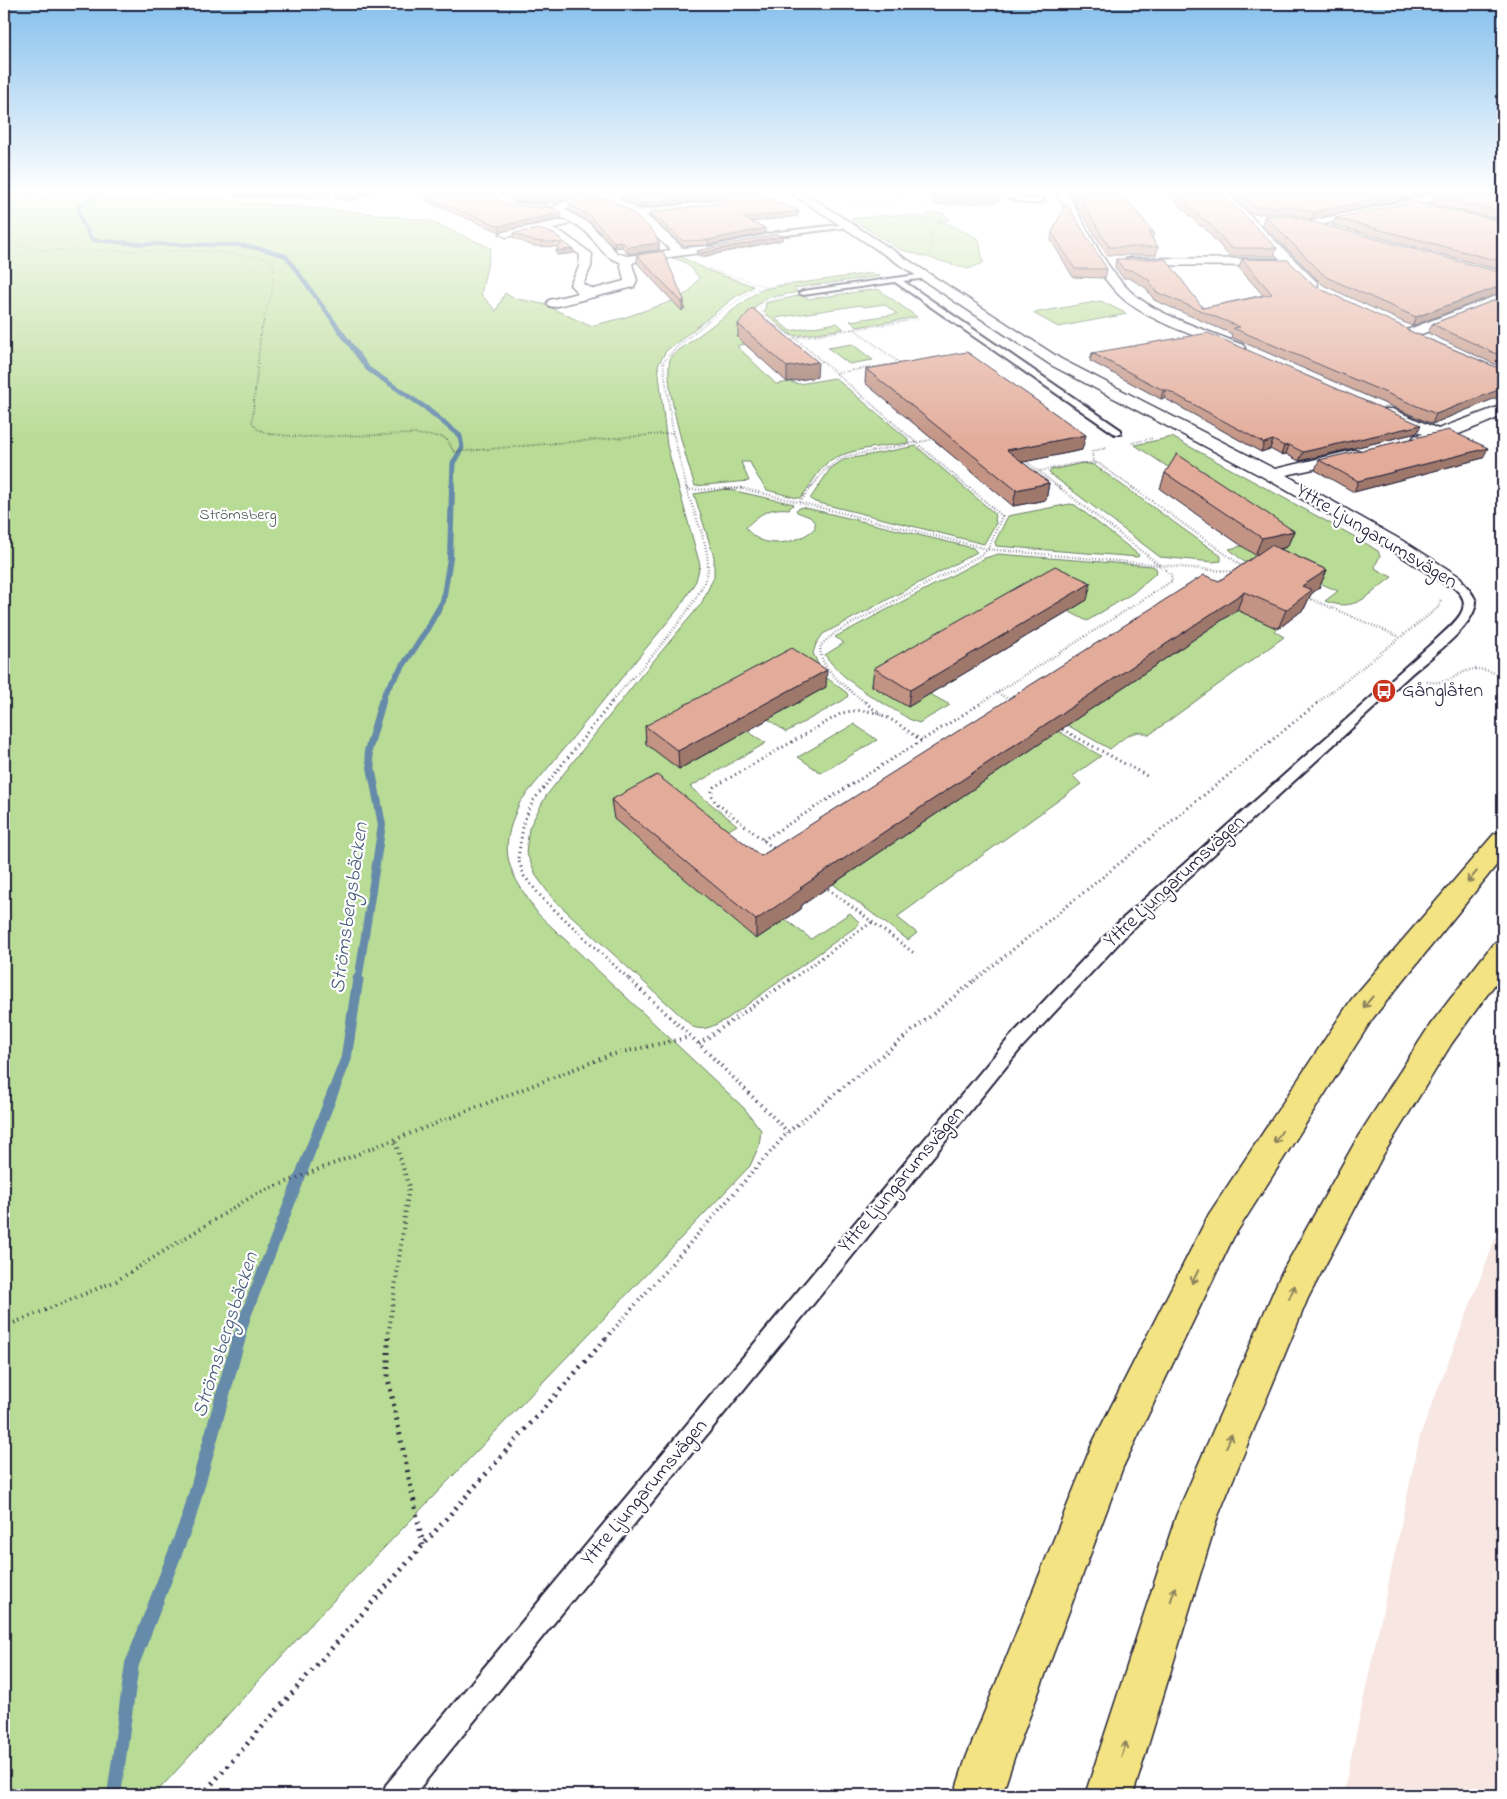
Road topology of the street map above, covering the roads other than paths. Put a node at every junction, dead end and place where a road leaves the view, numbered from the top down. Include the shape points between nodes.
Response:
1 (581, 276) edge
2 (630, 276) edge
3 (924, 276) joint
4 (1118, 276) edge
5 (1303, 276) edge
6 (896, 280) junction
7 (595, 293) junction
8 (803, 293) road end
9 (1325, 294) edge
10 (1503, 297) edge
11 (554, 303) dead end
12 (1426, 341) edge
13 (1248, 353) edge
14 (1375, 408) edge
15 (1503, 410) edge
16 (1118, 432) dead end
17 (1439, 435) junction
18 (1402, 444) edge
19 (1365, 452) edge
20 (1282, 471) dead end
21 (1453, 581) joint
22 (1503, 840) edge
23 (1503, 952) edge
24 (396, 1795) edge
25 (978, 1795) edge
26 (1109, 1795) edge

1 - 7 street via 576,285 581,290
2 - 7 street via 628,284
3 - 6 lane
3 - 21 street, Yttre Ljungarumsvägen via 1056,362 1271,474
4 - 13 street via 1124,293 1134,301
5 - 9 street
6 - 8 lane
6 - 16 lane
7 - 11 street
10 - 12 street via 1405,332
14 - 17 street
15 - 17 street
17 - 18 street
19 - 20 street
21 - 24 lane, Yttre Ljungarumsvägen via 1467,594 1470,605 1467,614 1440,643 1125,926 1016,1042
22 -> 25 highway via 1362,1008 1221,1226 1106,1458
26 -> 23 highway via 1197,1516 1294,1287 1372,1145 1441,1034

